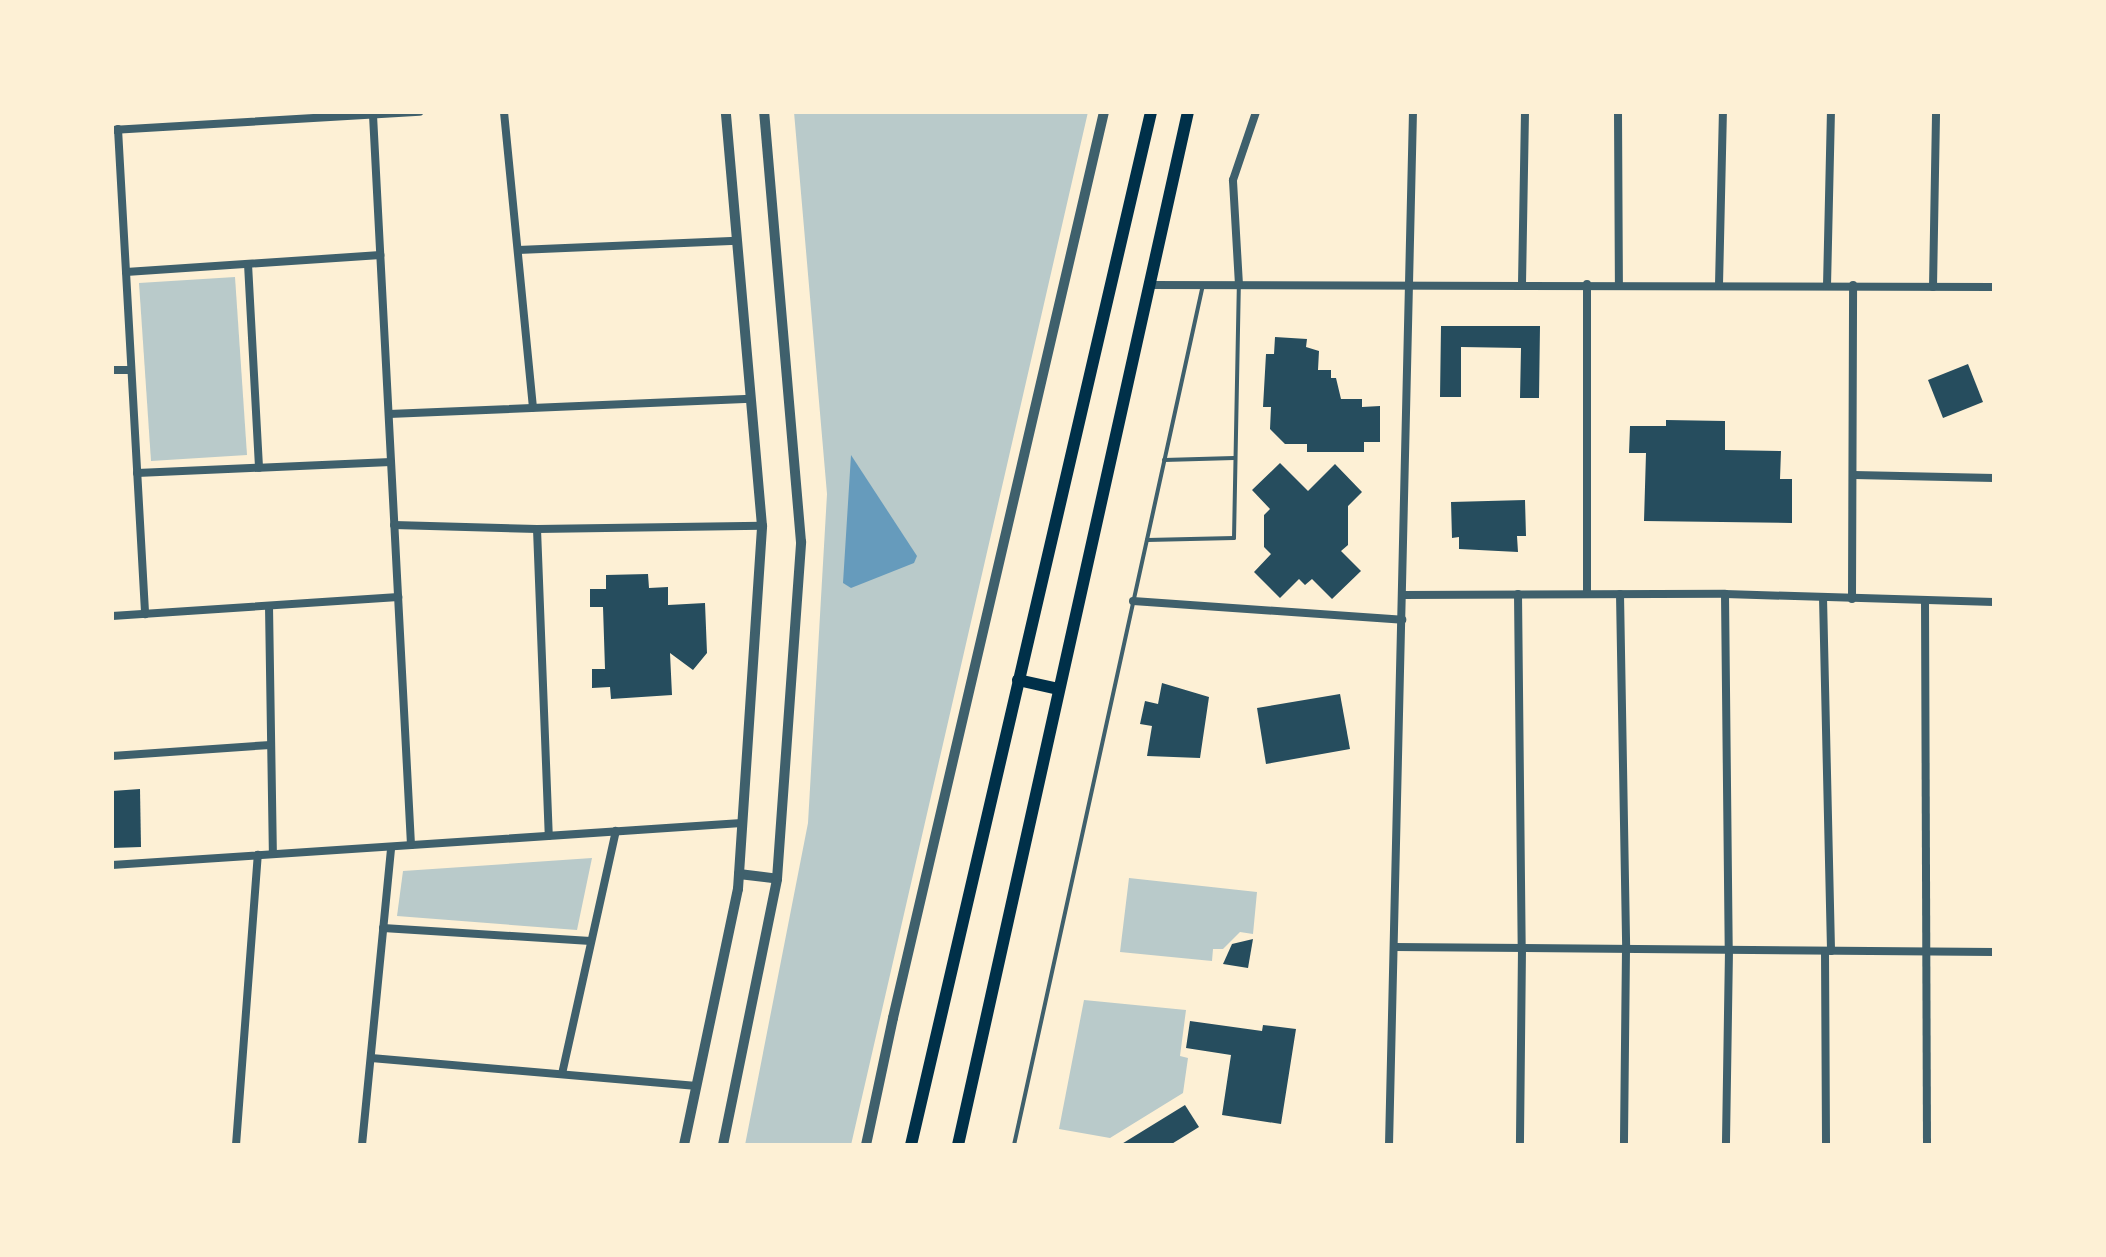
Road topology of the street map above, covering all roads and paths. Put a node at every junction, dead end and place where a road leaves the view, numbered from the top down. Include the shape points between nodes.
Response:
1 (419, 112) edge
2 (504, 112) edge
3 (726, 112) edge
4 (764, 112) edge
5 (1104, 112) edge
6 (1151, 112) edge
7 (1188, 112) edge
8 (1256, 112) edge
9 (1413, 112) edge
10 (1525, 112) edge
11 (1618, 112) edge
12 (1723, 112) edge
13 (1831, 112) edge
14 (1936, 112) edge
15 (373, 115) junction
16 (244, 117) edge
17 (115, 130) edge
18 (737, 241) junction
19 (518, 250) junction
20 (380, 255) junction
21 (248, 264) junction
22 (126, 272) junction
23 (1409, 284) junction
24 (1522, 284) junction
25 (1587, 284) junction
26 (1148, 285) junction
27 (1203, 285) junction
28 (1239, 285) junction
29 (1619, 285) junction
30 (1719, 285) junction
31 (1853, 285) junction
32 (1827, 286) junction
33 (1933, 287) junction
34 (1994, 287) edge
35 (112, 370) edge
36 (131, 370) junction
37 (751, 399) junction
38 (533, 408) junction
39 (389, 414) junction
40 (1235, 458) junction
41 (1164, 460) junction
42 (391, 462) junction
43 (259, 468) junction
44 (137, 473) junction
45 (1854, 475) junction
46 (1994, 478) edge
47 (394, 525) junction
48 (762, 526) junction
49 (537, 529) junction
50 (1147, 540) junction
51 (1518, 594) junction
52 (1587, 594) junction
53 (1620, 594) junction
54 (1725, 594) junction
55 (1402, 595) junction
56 (398, 597) junction
57 (1823, 597) junction
58 (1852, 599) junction
59 (1925, 600) junction
60 (1133, 601) junction
61 (1994, 602) edge
62 (269, 606) junction
63 (145, 614) junction
64 (112, 616) edge
65 (1402, 620) junction
66 (1018, 680) junction
67 (1059, 689) junction
68 (271, 745) junction
69 (112, 756) edge
70 (742, 823) junction
71 (616, 831) junction
72 (549, 836) junction
73 (411, 845) junction
74 (391, 847) junction
75 (273, 854) junction
76 (258, 855) junction
77 (112, 865) edge
78 (739, 874) junction
79 (777, 879) junction
80 (383, 928) junction
81 (591, 941) junction
82 (1394, 947) junction
83 (1522, 948) junction
84 (1626, 949) junction
85 (1729, 950) junction
86 (1828, 951) junction
87 (1929, 952) junction
88 (1994, 952) edge
89 (371, 1058) junction
90 (562, 1074) junction
91 (697, 1086) junction
92 (236, 1145) edge
93 (362, 1145) edge
94 (684, 1145) edge
95 (723, 1145) edge
96 (866, 1145) edge
97 (911, 1145) edge
98 (958, 1145) edge
99 (1014, 1145) edge
100 (1389, 1145) edge
101 (1520, 1145) edge
102 (1624, 1145) edge
103 (1726, 1145) edge
104 (1826, 1145) edge
105 (1927, 1145) edge

1 - 15 street
2 - 19 street
3 - 18 street
4 - 79 street via 801,542
5 - 96 street
6 - 66 highway
7 - 26 highway
8 - 28 street via 1233,180
9 - 23 street
10 - 24 street
11 - 29 street
12 - 30 street
13 - 32 street
14 - 33 street
15 - 16 street
15 - 20 street
16 - 17 street
17 - 22 street
18 - 19 street
18 - 37 street
19 - 38 street
20 - 21 street
20 - 39 street
21 - 22 street
21 - 43 street
22 - 36 street
23 - 24 street
23 - 28 street
23 - 55 street
24 - 25 street
25 - 29 street
25 - 52 street
26 - 27 street
26 - 67 highway
27 - 28 street
27 - 41 lane
28 - 40 lane
29 - 30 street
30 - 32 street
31 - 32 street
31 - 33 street
31 - 45 street
33 - 34 street
35 - 36 street
36 - 44 street
37 - 38 street
37 - 48 street
38 - 39 street
39 - 42 street
40 - 41 lane
40 - 50 lane via 1234,538
41 - 50 lane
42 - 43 street
42 - 47 street
43 - 44 street
44 - 63 street
45 - 46 street
45 - 58 street
47 - 49 street
47 - 56 street
48 - 49 street
48 - 70 street
49 - 72 street
50 - 60 lane
51 - 52 street
51 - 55 street
51 - 83 street
52 - 53 street
53 - 54 street
53 - 84 street
54 - 57 street
54 - 85 street
55 - 65 street
56 - 62 street
56 - 73 street
57 - 58 street
57 - 86 street
58 - 59 street
59 - 61 street
59 - 87 street
60 - 65 street
60 - 99 lane
62 - 63 street
62 - 68 street
63 - 64 street
65 - 82 street
66 - 67 highway
66 - 97 highway
67 - 98 highway
68 - 69 street
68 - 75 street
70 - 71 street
70 - 78 street
71 - 72 street
71 - 81 street
72 - 73 street
73 - 74 street
74 - 75 street
74 - 80 street
75 - 76 street
76 - 77 street
76 - 92 street
78 - 79 street
78 - 91 street
79 - 95 street
80 - 81 street
80 - 89 street
81 - 90 street
82 - 83 street
82 - 100 street
83 - 84 street
83 - 101 street
84 - 85 street
84 - 102 street
85 - 86 street
85 - 103 street
86 - 87 street
86 - 104 street
87 - 88 street
87 - 105 street
89 - 90 street
89 - 93 street
90 - 91 street
91 - 94 street

